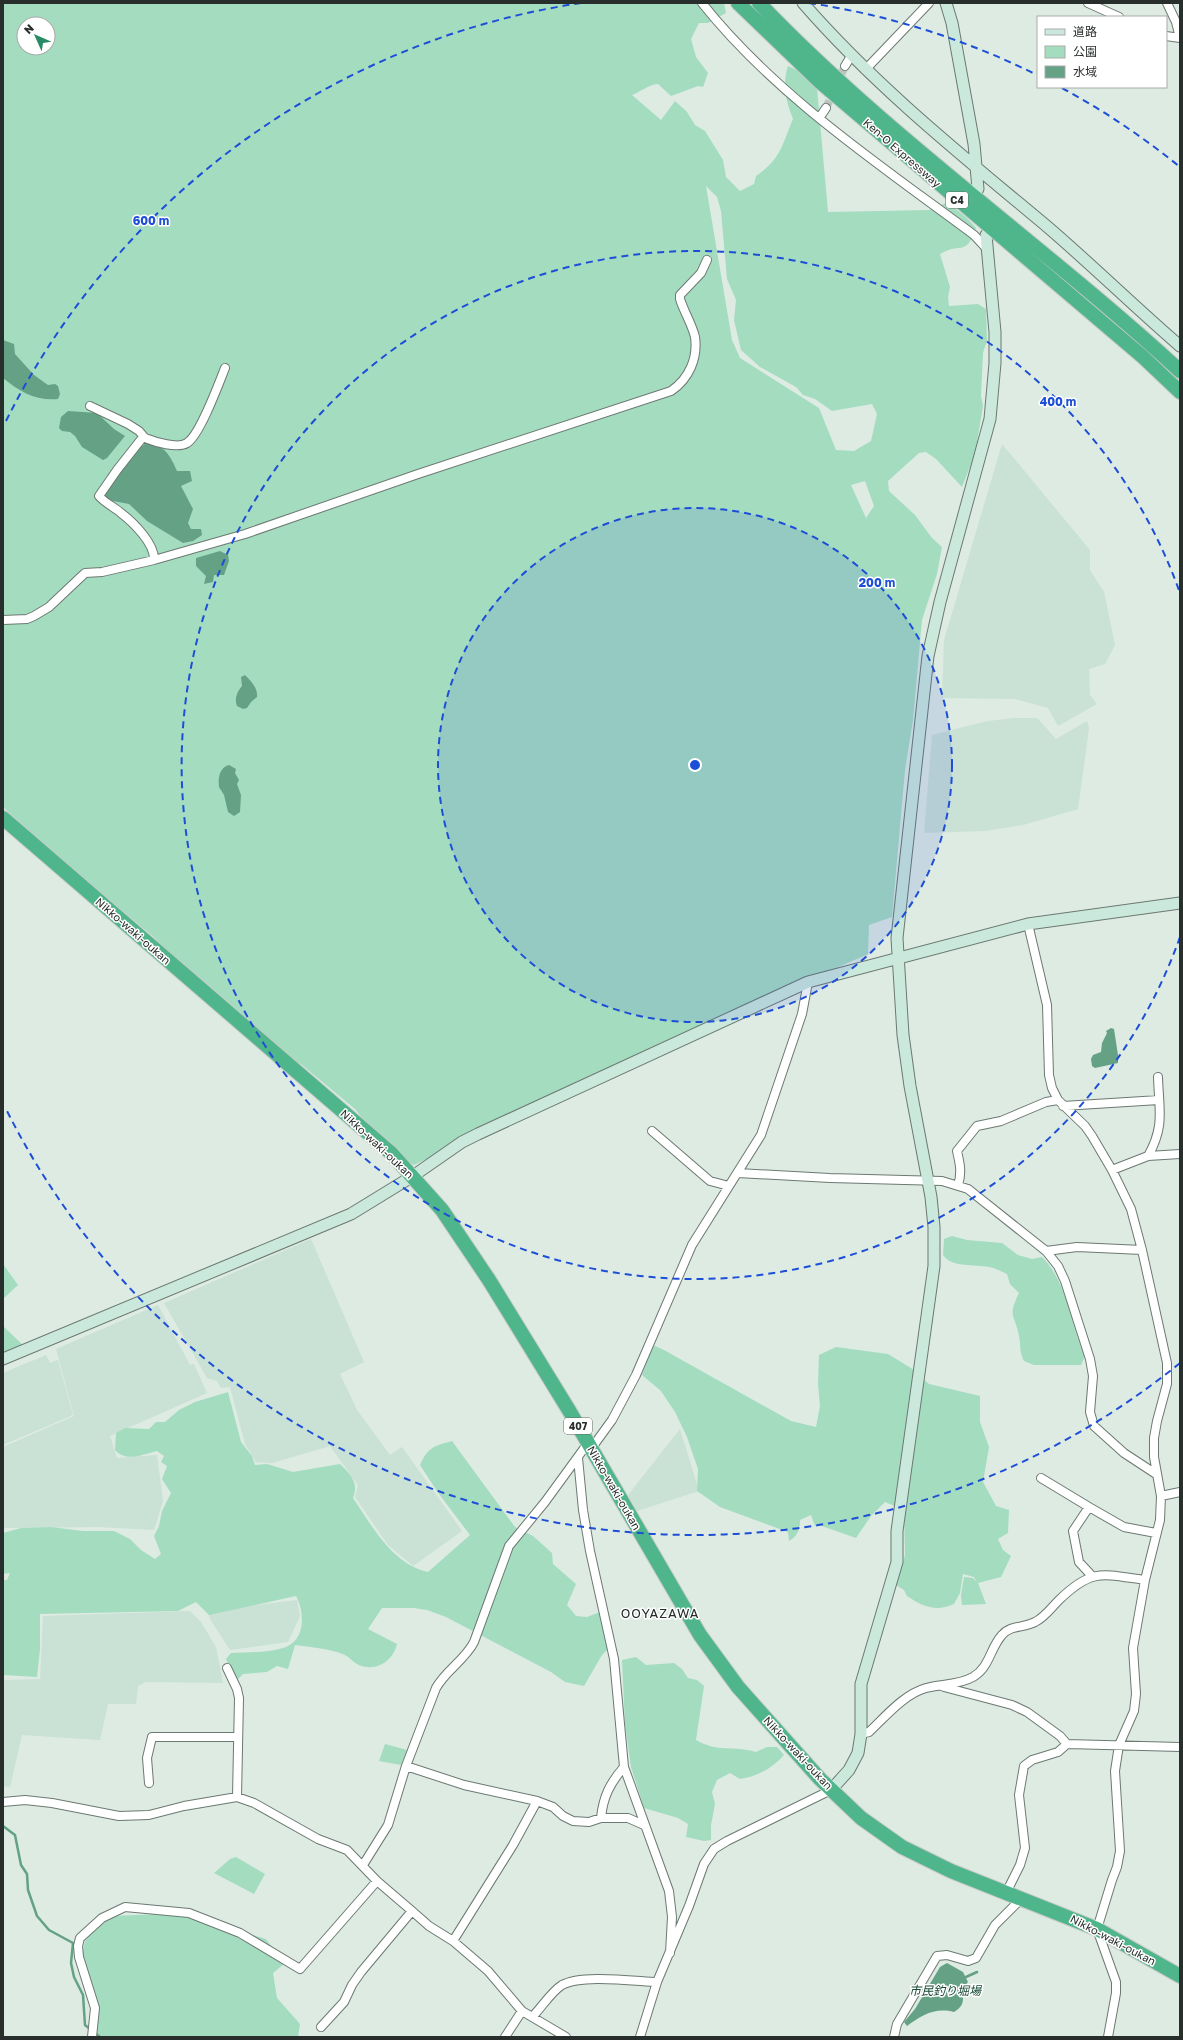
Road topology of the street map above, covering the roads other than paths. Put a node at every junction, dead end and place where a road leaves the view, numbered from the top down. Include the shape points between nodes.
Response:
1 (702, 3) edge
2 (738, 3) edge
3 (759, 3) edge
4 (803, 3) edge
5 (929, 3) edge
6 (946, 3) edge
7 (1088, 3) edge
8 (1167, 3) edge
9 (1117, 16) edge
10 (1167, 36) edge
11 (1180, 38) edge
12 (851, 56) junction
13 (845, 66) tunnel mouth
14 (865, 70) junction
15 (826, 108) tunnel mouth
16 (820, 117) junction
17 (976, 166) junction
18 (978, 190) dead end
19 (986, 235) dead end
20 (987, 248) junction
21 (708, 260) dead end
22 (1180, 346) edge
23 (225, 368) dead end
24 (1180, 371) edge
25 (1180, 392) edge
26 (90, 406) dead end
27 (143, 437) junction
28 (154, 560) junction
29 (3, 620) edge
30 (3, 818) edge
31 (1180, 903) edge
32 (1028, 924) junction
33 (898, 957) junction
34 (808, 982) junction
35 (1158, 1077) dead end
36 (1159, 1100) junction
37 (1061, 1103) junction
38 (652, 1131) dead end
39 (1180, 1154) edge
40 (1148, 1156) junction
41 (1112, 1170) junction
42 (738, 1173) junction
43 (414, 1176) junction
44 (928, 1180) junction
45 (958, 1185) junction
46 (729, 1186) junction
47 (1142, 1250) junction
48 (1046, 1251) junction
49 (3, 1359) edge
50 (589, 1446) junction
51 (578, 1458) junction
52 (1156, 1474) junction
53 (1041, 1478) dead end
54 (1180, 1492) edge
55 (1161, 1496) junction
56 (1089, 1507) junction
57 (1156, 1533) junction
58 (1092, 1576) junction
59 (1145, 1580) junction
60 (227, 1668) dead end
61 (943, 1686) junction
62 (861, 1734) junction
63 (237, 1737) junction
64 (1067, 1744) junction
65 (1119, 1745) junction
66 (1180, 1747) edge
67 (406, 1766) junction
68 (624, 1767) junction
69 (149, 1783) dead end
70 (831, 1790) junction
71 (237, 1797) junction
72 (537, 1801) junction
73 (3, 1802) edge
74 (601, 1818) junction
75 (644, 1825) junction
76 (363, 1865) junction
77 (377, 1881) junction
78 (1006, 1893) junction
79 (1021, 1898) junction
80 (412, 1911) junction
81 (1097, 1929) junction
82 (453, 1941) junction
83 (670, 1953) junction
84 (1180, 1976) edge
85 (657, 1982) junction
86 (522, 2011) junction
87 (533, 2016) junction
88 (321, 2026) dead end
89 (92, 2037) edge
90 (505, 2037) edge
91 (566, 2037) edge
92 (640, 2037) edge
93 (894, 2037) edge
94 (1108, 2037) edge

1 - 16 street via 759,67
2 - 25 highway, Ken-O Expressway / C4 via 820,82
3 - 24 highway, Ken-O Expressway / C4 via 830,72 936,166 1144,338
4 - 12 street
5 - 14 street
6 - 17 street via 974,144
7 - 9 street
8 - 11 street
10 - 11 street
12 - 13 street
12 - 14 street
14 - 17 street via 919,120
15 - 16 street
16 - 20 street via 974,235
17 - 18 street
17 - 22 street
19 - 20 street
20 - 33 street via 995,340 991,412 928,656 897,938
21 - 28 street via 701,272 680,295 695,337 695,349 689,374 671,391 245,534
23 - 27 street via 204,417 188,442 179,445
26 - 27 street via 128,424
27 - 28 street via 99,496 123,514 151,544 155,552
28 - 29 street via 102,572 85,573 34,616 27,619
30 - 43 highway, Nikko-waki-oukan / 407 via 374,1138
31 - 32 street
32 - 33 street
32 - 37 street via 1047,1005 1049,1074 1052,1088
33 - 34 street
33 - 44 street via 905,1053
34 - 42 street via 802,1014 761,1135
34 - 43 street via 478,1134 462,1142
35 - 36 street
36 - 37 street
36 - 40 street via 1159,1133
37 - 41 street via 1085,1126
37 - 45 street via 1046,1102 1001,1121 977,1126 957,1151 961,1176
38 - 46 street via 710,1181
39 - 40 street
40 - 41 street
41 - 47 street via 1131,1208
42 - 44 street
42 - 46 street
43 - 49 street via 351,1214
43 - 50 highway, Nikko-waki-oukan / 407 via 442,1210 485,1273
44 - 45 street
44 - 62 street via 934,1228 934,1266 898,1530 897,1562 861,1684
45 - 48 street via 968,1189
46 - 50 street via 692,1245 633,1382 612,1420
47 - 48 street via 1077,1247
47 - 52 street via 1167,1363 1167,1384 1154,1438
48 - 52 street via 1065,1281 1090,1359 1093,1376 1090,1412 1094,1426 1119,1449
50 - 51 street
50 - 70 highway, Nikko-waki-oukan / 407 via 686,1613 718,1661 743,1693
51 - 67 street via 509,1546 469,1652 440,1679
51 - 68 street via 590,1551 614,1659
52 - 55 street
53 - 56 street
54 - 55 street
55 - 57 street via 1160,1520
56 - 57 street via 1124,1527
56 - 58 street via 1073,1531 1079,1562
57 - 59 street
58 - 59 street via 1106,1575
58 - 61 street via 1075,1585 1035,1622 1011,1628 1003,1633 996,1641 990,1658 981,1671 972,1678
59 - 65 street via 1133,1648 1136,1694 1134,1712
60 - 63 street via 239,1698
61 - 62 street via 926,1688 914,1694 869,1732
61 - 64 street via 1012,1704 1027,1712
62 - 70 street via 854,1763
63 - 69 street via 152,1736 147,1758
63 - 71 street
64 - 65 street
64 - 78 street via 1058,1752 1032,1760 1024,1766 1019,1795 1025,1848 1020,1865
65 - 66 street
65 - 81 street via 1115,1771 1120,1851
67 - 72 street via 464,1785
67 - 76 street via 388,1825
68 - 74 street via 605,1795
68 - 75 street
70 - 78 highway, Nikko-waki-oukan / 407 via 861,1818 902,1847 951,1871
70 - 83 street via 714,1848 704,1864
71 - 73 street via 149,1815 119,1816 52,1803 26,1800
71 - 76 street via 278,1815 318,1839 347,1850
72 - 74 street via 553,1806 573,1821 589,1822
72 - 82 street via 513,1845
74 - 75 street via 628,1818
75 - 83 street via 669,1891 672,1917
76 - 77 street
77 - 80 street
77 - 89 street via 300,1969 240,1932 189,1912 125,1907 102,1918 80,1938 78,1946 95,2008
78 - 79 highway, Nikko-waki-oukan / 407
79 - 81 highway, Nikko-waki-oukan / 407
79 - 93 street via 995,1925 976,1958 968,1961 947,1955 937,1956 896,2024
80 - 82 street via 429,1926
80 - 88 street via 361,1972 344,2002
81 - 84 highway, Nikko-waki-oukan / 407
81 - 94 street via 1116,1982
82 - 86 street via 488,1970
83 - 85 street
85 - 87 street via 569,1982 561,1986
85 - 92 street
86 - 87 street
86 - 90 street
87 - 91 street

